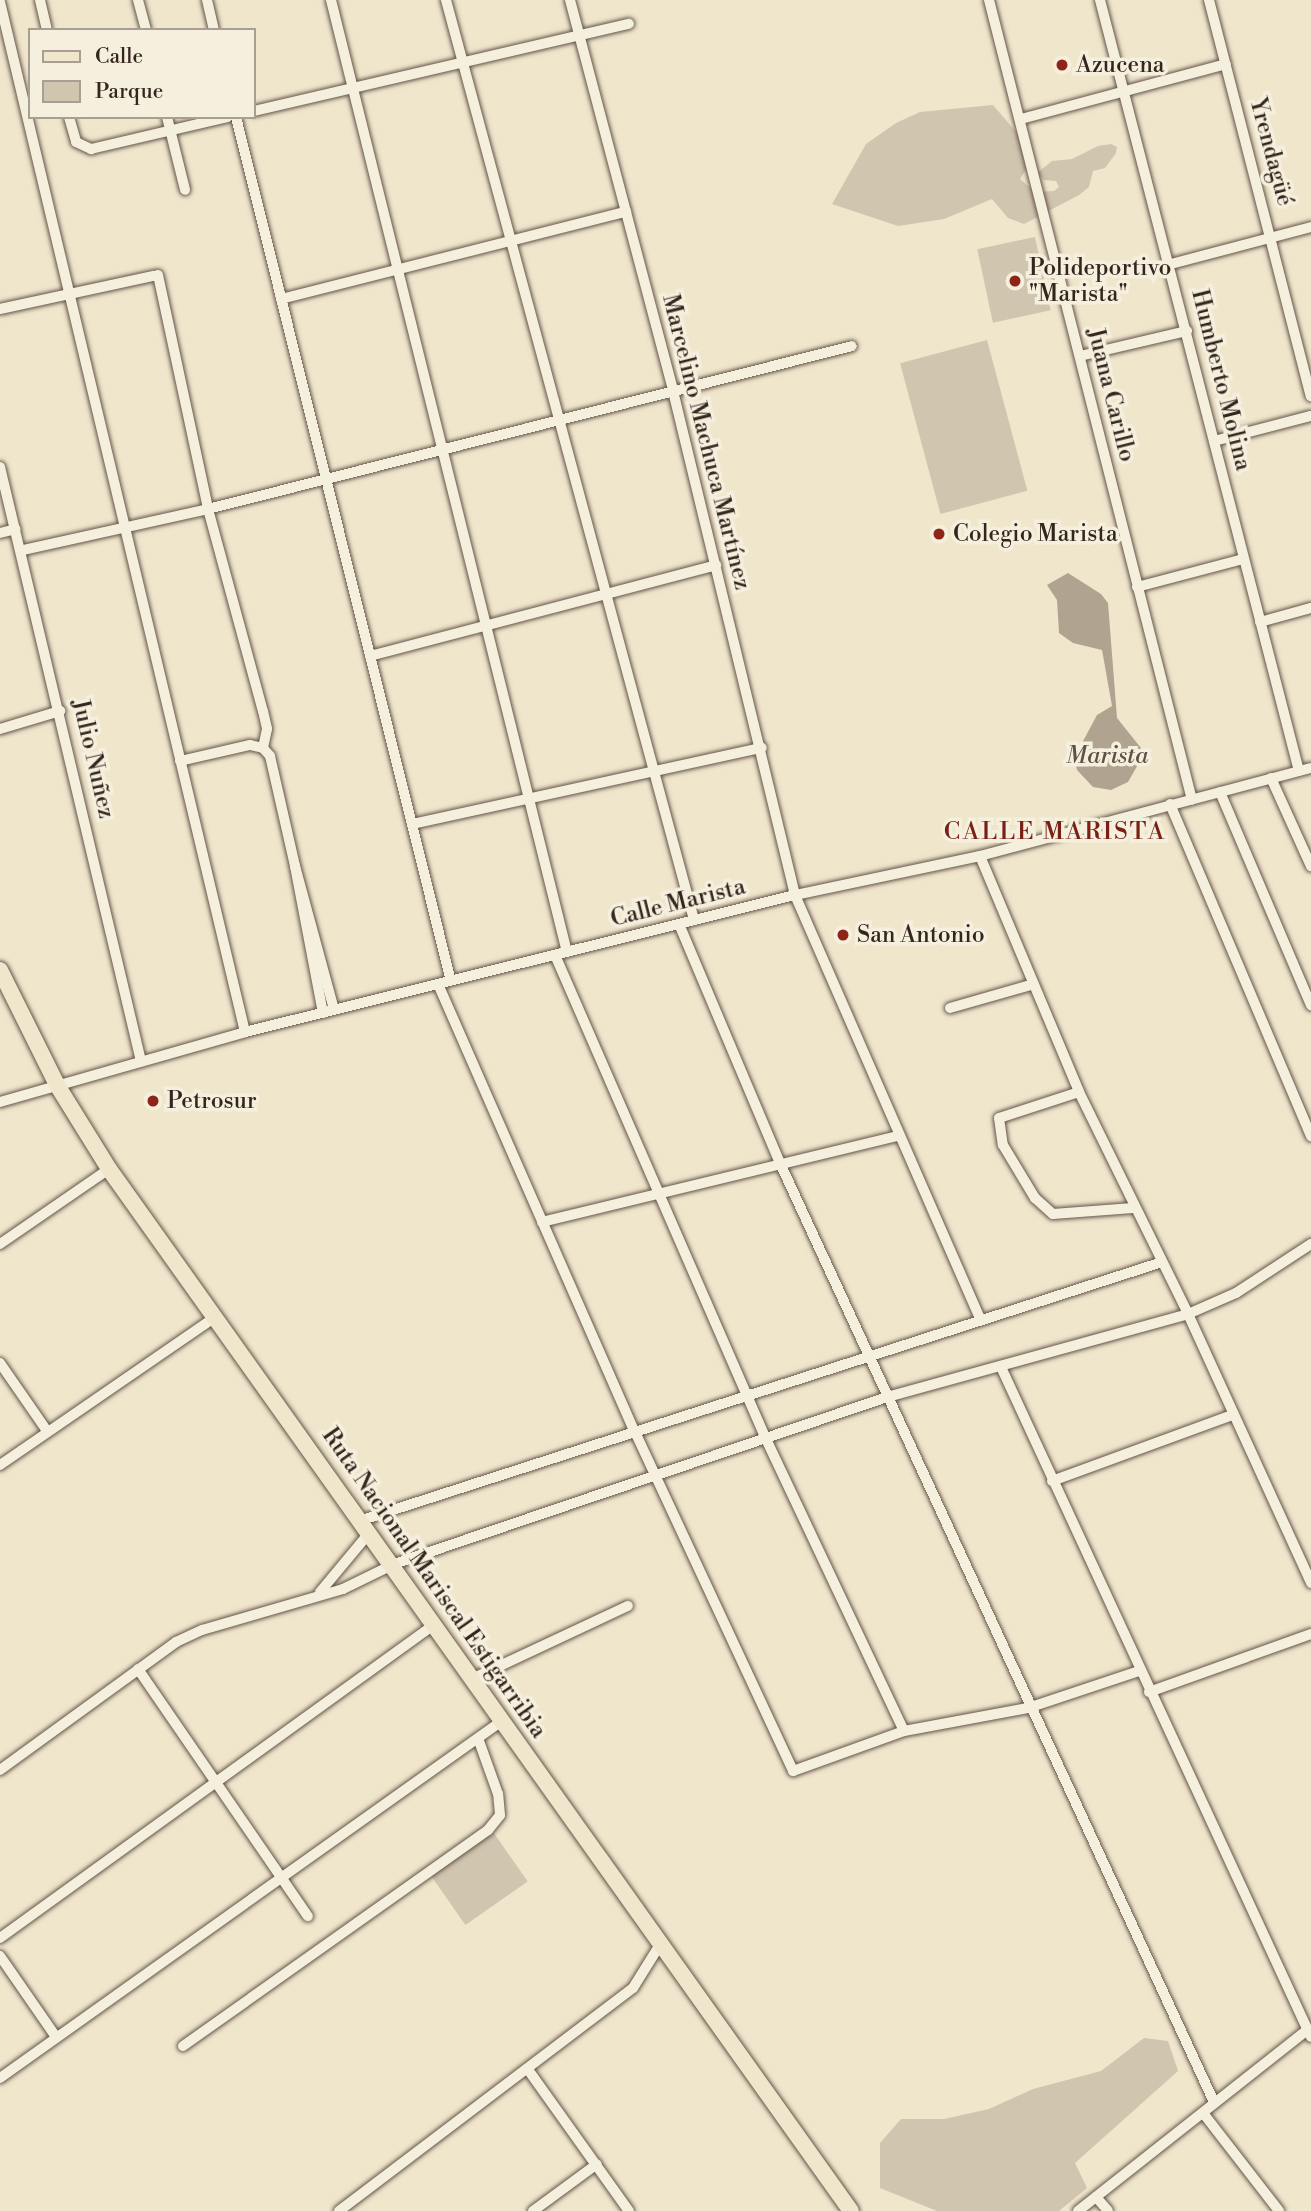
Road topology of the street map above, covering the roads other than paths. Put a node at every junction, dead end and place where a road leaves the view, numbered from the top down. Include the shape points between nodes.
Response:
1 (40, 0) edge
2 (138, 0) edge
3 (207, 0) edge
4 (331, 0) edge
5 (446, 0) edge
6 (570, 0) edge
7 (989, 0) edge
8 (1100, 0) edge
9 (1209, 0) edge
10 (0, 2) edge
11 (629, 24) dead end
12 (47, 28) edge
13 (145, 28) edge
14 (214, 28) edge
15 (581, 36) junction
16 (13, 59) junction
17 (0, 62) edge
18 (463, 63) junction
19 (1226, 64) junction
20 (353, 88) junction
21 (1124, 92) junction
22 (256, 111) edge
23 (70, 119) edge
24 (167, 119) edge
25 (218, 119) edge
26 (236, 119) edge
27 (1021, 119) junction
28 (170, 130) junction
29 (185, 190) dead end
30 (626, 212) junction
31 (1311, 227) edge
32 (1271, 236) junction
33 (510, 241) junction
34 (1171, 264) junction
35 (397, 270) junction
36 (69, 294) junction
37 (281, 299) junction
38 (0, 309) edge
39 (1187, 331) junction
40 (852, 346) dead end
41 (1080, 356) junction
42 (673, 391) junction
43 (1311, 396) edge
44 (1311, 416) edge
45 (558, 421) junction
46 (1214, 441) junction
47 (441, 450) junction
48 (0, 467) edge
49 (325, 479) junction
50 (208, 509) junction
51 (16, 528) junction
52 (125, 529) junction
53 (0, 533) edge
54 (23, 550) junction
55 (1243, 559) junction
56 (716, 565) junction
57 (1138, 587) junction
58 (606, 594) junction
59 (1311, 608) edge
60 (1259, 622) junction
61 (483, 626) junction
62 (370, 656) junction
63 (60, 711) junction
64 (0, 729) edge
65 (263, 748) junction
66 (762, 748) junction
67 (180, 761) junction
68 (1311, 768) edge
69 (1299, 771) junction
70 (652, 772) junction
71 (1271, 778) junction
72 (1220, 792) junction
73 (525, 800) junction
74 (1192, 800) junction
75 (1170, 804) junction
76 (412, 824) junction
77 (981, 856) junction
78 (1311, 866) edge
79 (795, 895) junction
80 (694, 920) junction
81 (679, 924) junction
82 (567, 952) junction
83 (555, 955) junction
84 (0, 971) edge
85 (451, 981) junction
86 (438, 984) junction
87 (1034, 984) junction
88 (1311, 1005) edge
89 (950, 1008) dead end
90 (328, 1011) junction
91 (245, 1032) junction
92 (141, 1061) junction
93 (57, 1086) junction
94 (1079, 1092) junction
95 (0, 1101) edge
96 (898, 1136) junction
97 (1311, 1136) edge
98 (779, 1161) junction
99 (108, 1169) junction
100 (657, 1191) junction
101 (1133, 1208) junction
102 (542, 1222) junction
103 (0, 1244) edge
104 (1311, 1244) edge
105 (1159, 1263) junction
106 (1188, 1314) junction
107 (215, 1317) junction
108 (981, 1320) junction
109 (870, 1356) junction
110 (0, 1363) edge
111 (1001, 1367) junction
112 (748, 1395) junction
113 (887, 1397) junction
114 (1231, 1415) junction
115 (47, 1431) junction
116 (636, 1434) junction
117 (766, 1439) junction
118 (0, 1465) edge
119 (658, 1475) junction
120 (1052, 1481) junction
121 (366, 1526) junction
122 (394, 1564) junction
123 (1311, 1583) edge
124 (320, 1592) junction
125 (628, 1606) dead end
126 (435, 1624) junction
127 (1311, 1634) edge
128 (138, 1669) junction
129 (1139, 1671) junction
130 (474, 1678) junction
131 (1149, 1692) junction
132 (1028, 1708) junction
133 (503, 1720) junction
134 (904, 1731) junction
135 (478, 1738) junction
136 (0, 1770) edge
137 (217, 1782) junction
138 (282, 1878) junction
139 (308, 1916) dead end
140 (0, 1938) edge
141 (661, 1942) junction
142 (0, 1956) edge
143 (1309, 2034) edge
144 (56, 2037) junction
145 (183, 2046) dead end
146 (529, 2071) junction
147 (0, 2078) edge
148 (1214, 2102) junction
149 (1203, 2113) junction
150 (597, 2164) junction
151 (1096, 2197) junction
152 (339, 2211) edge
153 (533, 2211) edge
154 (629, 2211) edge
155 (851, 2211) edge
156 (1078, 2211) edge
157 (1108, 2211) edge
158 (1279, 2211) edge

1 - 12 street
2 - 13 street
3 - 14 street
4 - 20 street
5 - 18 street
6 - 15 street, Marcelino Machuca Martínez
7 - 27 street, Juana Carillo
8 - 21 street, Humberto Molina
9 - 19 street, Yrendagüé
10 - 16 street
11 - 15 street
15 - 18 street
15 - 30 street, Marcelino Machuca Martínez
16 - 17 street
16 - 36 street
18 - 20 street
18 - 33 street
19 - 21 street
19 - 32 street, Yrendagüé
20 - 22 street
20 - 35 street
21 - 27 street
21 - 34 street, Humberto Molina
23 - 28 street via 76,142 90,149
24 - 28 street
25 - 28 street
26 - 37 street
27 - 41 street, Juana Carillo
28 - 29 street
30 - 33 street
30 - 42 street, Marcelino Machuca Martínez
31 - 32 street
32 - 34 street
32 - 43 street, Yrendagüé
33 - 35 street
33 - 45 street
34 - 39 street, Humberto Molina
35 - 37 street
35 - 47 street
36 - 38 street
36 - 50 street via 155,275
36 - 52 street
37 - 49 street
39 - 41 street
39 - 46 street, Humberto Molina
40 - 42 street
41 - 57 street, Juana Carillo
42 - 45 street
42 - 56 street, Marcelino Machuca Martínez
44 - 46 street
45 - 47 street
45 - 58 street
46 - 55 street, Humberto Molina
47 - 49 street
47 - 61 street
48 - 51 street, Julio Nuñez
49 - 50 street
49 - 62 street
50 - 52 street
50 - 65 street via 264,711
51 - 53 street
51 - 54 street, Julio Nuñez
52 - 54 street
52 - 67 street
54 - 63 street, Julio Nuñez
55 - 57 street
55 - 60 street, Humberto Molina
56 - 58 street
56 - 66 street, Marcelino Machuca Martínez
57 - 74 street, Juana Carillo
58 - 61 street
58 - 70 street
59 - 60 street
60 - 69 street, Humberto Molina
61 - 62 street
61 - 73 street
62 - 76 street
63 - 64 street
63 - 92 street, Julio Nuñez
65 - 67 street via 250,745
65 - 90 street via 270,756
66 - 70 street
66 - 79 street, Marcelino Machuca Martínez
67 - 91 street
68 - 69 street, Calle Marista
69 - 71 street, Calle Marista
70 - 73 street
70 - 80 street
71 - 72 street, Calle Marista
71 - 78 street
72 - 74 street, Calle Marista
72 - 88 street
73 - 76 street
73 - 82 street
74 - 75 street, Calle Marista
75 - 77 street, Calle Marista
75 - 97 street
76 - 85 street
77 - 79 street, Calle Marista
77 - 87 street
79 - 80 street, Calle Marista
79 - 96 street, Marcelino Machuca Martínez
80 - 81 street, Calle Marista
81 - 82 street, Calle Marista
81 - 98 street
82 - 83 street, Calle Marista
83 - 85 street, Calle Marista
83 - 100 street
84 - 93 main road, Ruta Nacional Mariscal Estigarribia
85 - 86 street, Calle Marista
86 - 90 street, Calle Marista
86 - 102 street
87 - 89 street
87 - 94 street
90 - 91 street, Calle Marista
91 - 92 street, Calle Marista
92 - 93 street, Calle Marista
93 - 95 street, Calle Marista
93 - 99 main road, Ruta Nacional Mariscal Estigarribia
94 - 101 street
94 - 101 street via 999,1118 1003,1145 1035,1198 1053,1214
96 - 98 street
96 - 108 street, Marcelino Machuca Martínez
98 - 100 street
98 - 109 street
99 - 103 street
99 - 107 main road, Ruta Nacional Mariscal Estigarribia
100 - 102 street
100 - 112 street
101 - 105 street
102 - 116 street
104 - 106 street via 1236,1293
105 - 106 street
105 - 108 street
106 - 111 street
106 - 114 street
107 - 115 street
107 - 121 main road, Ruta Nacional Mariscal Estigarribia
108 - 109 street
109 - 112 street
109 - 113 street
110 - 115 street
111 - 113 street
111 - 120 street
112 - 116 street
112 - 117 street
113 - 117 street
113 - 132 street
114 - 120 street
114 - 123 street
115 - 118 street
116 - 119 street
116 - 121 street
117 - 119 street
117 - 134 street
119 - 122 street
119 - 134 street via 793,1771
120 - 129 street
121 - 122 main road, Ruta Nacional Mariscal Estigarribia
121 - 124 street
122 - 124 street via 343,1589
122 - 126 main road, Ruta Nacional Mariscal Estigarribia
124 - 128 street via 202,1630
125 - 130 street
126 - 130 main road, Ruta Nacional Mariscal Estigarribia
126 - 137 street
127 - 131 street
128 - 136 street
128 - 137 street
129 - 131 street
129 - 132 street
130 - 133 main road, Ruta Nacional Mariscal Estigarribia
131 - 143 street
132 - 134 street
132 - 148 street
133 - 135 street
133 - 141 main road, Ruta Nacional Mariscal Estigarribia
135 - 138 street
135 - 145 street via 498,1794 500,1815 488,1830
137 - 138 street
137 - 140 street
138 - 139 street
138 - 144 street
141 - 146 street via 633,1988
141 - 155 main road, Ruta Nacional Mariscal Estigarribia
142 - 144 street
143 - 148 street
144 - 147 street
146 - 150 street
146 - 152 street
148 - 149 street
149 - 151 street
149 - 158 street
150 - 153 street
150 - 154 street
151 - 156 street
151 - 157 street

